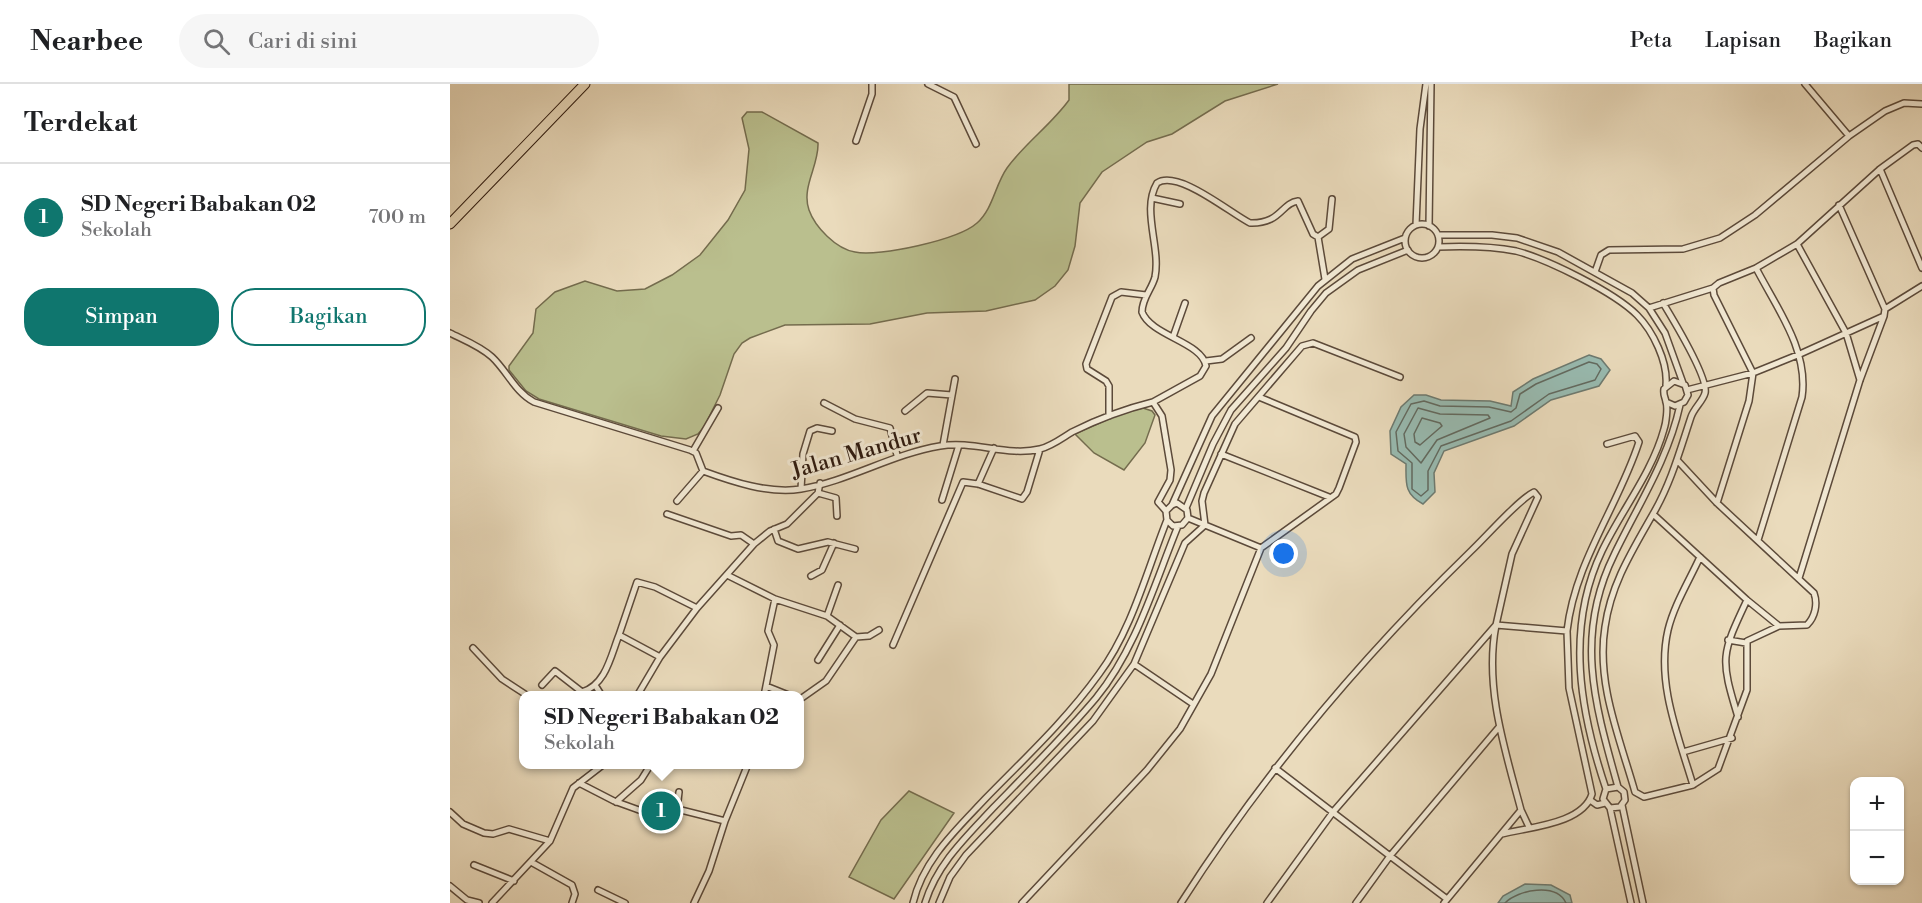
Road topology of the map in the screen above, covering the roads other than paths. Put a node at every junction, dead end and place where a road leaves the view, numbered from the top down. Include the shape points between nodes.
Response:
1 (585, 84) edge
2 (872, 84) edge
3 (928, 84) edge
4 (1426, 84) edge
5 (1431, 84) edge
6 (1805, 84) edge
7 (940, 87) edge
8 (1922, 104) edge
9 (1849, 136) junction
10 (856, 141) dead end
11 (976, 144) dead end
12 (1922, 148) edge
13 (1880, 169) junction
14 (1152, 198) junction
15 (1332, 199) dead end
16 (1180, 204) dead end
17 (1839, 205) junction
18 (450, 224) edge
19 (1416, 225) junction
20 (1429, 226) junction
21 (1438, 235) junction
22 (1318, 237) junction
23 (1405, 238) junction
24 (1797, 244) junction
25 (1438, 247) junction
26 (1408, 250) junction
27 (1756, 268) junction
28 (1922, 268) edge
29 (1595, 272) junction
30 (1325, 279) junction
31 (1922, 286) edge
32 (1713, 288) junction
33 (1146, 295) junction
34 (1185, 303) dead end
35 (1663, 303) junction
36 (1649, 308) junction
37 (1884, 312) junction
38 (450, 333) edge
39 (1846, 333) junction
40 (1173, 338) junction
41 (1251, 338) dead end
42 (1800, 354) junction
43 (1206, 362) junction
44 (1753, 373) junction
45 (1400, 377) dead end
46 (955, 379) dead end
47 (1860, 380) junction
48 (1683, 383) junction
49 (1666, 385) junction
50 (1705, 386) junction
51 (1688, 390) junction
52 (952, 395) junction
53 (1259, 397) junction
54 (1154, 402) junction
55 (1666, 402) junction
56 (824, 403) dead end
57 (1680, 405) junction
58 (718, 408) dead end
59 (905, 411) dead end
60 (1109, 416) junction
61 (832, 431) dead end
62 (1607, 444) dead end
63 (943, 445) junction
64 (959, 445) junction
65 (994, 448) junction
66 (1040, 449) junction
67 (693, 451) junction
68 (1221, 454) junction
69 (897, 455) junction
70 (1678, 461) junction
71 (703, 471) junction
72 (820, 483) junction
73 (978, 484) junction
74 (801, 489) junction
75 (818, 493) junction
76 (1329, 497) junction
77 (942, 500) dead end
78 (677, 501) dead end
79 (1717, 503) junction
80 (1172, 504) junction
81 (1186, 508) junction
82 (1166, 511) junction
83 (668, 514) dead end
84 (1653, 514) junction
85 (837, 516) dead end
86 (1188, 518) junction
87 (1167, 519) junction
88 (1204, 525) junction
89 (1178, 526) junction
90 (774, 529) junction
91 (1758, 540) junction
92 (834, 543) junction
93 (754, 544) junction
94 (1261, 548) junction
95 (855, 549) dead end
96 (1700, 557) junction
97 (728, 575) junction
98 (811, 576) dead end
99 (1799, 578) junction
100 (838, 585) dead end
101 (775, 599) junction
102 (1747, 600) junction
103 (697, 608) junction
104 (827, 616) junction
105 (840, 625) junction
106 (1496, 625) junction
107 (1779, 626) junction
108 (879, 630) dead end
109 (1566, 631) junction
110 (619, 635) junction
111 (856, 637) junction
112 (1728, 640) junction
113 (1746, 644) junction
114 (893, 645) dead end
115 (473, 648) dead end
116 (660, 657) junction
117 (818, 660) dead end
118 (1134, 664) junction
119 (542, 685) dead end
120 (596, 685) junction
121 (766, 686) junction
122 (520, 691) edge
123 (581, 691) edge
124 (584, 691) edge
125 (599, 691) edge
126 (641, 691) edge
127 (765, 691) edge
128 (778, 691) edge
129 (804, 696) edge
130 (1194, 704) junction
131 (1738, 719) junction
132 (1499, 727) junction
133 (1732, 738) junction
134 (1683, 752) junction
135 (1275, 768) junction
136 (598, 769) edge
137 (648, 769) edge
138 (746, 769) edge
139 (579, 783) junction
140 (1693, 785) junction
141 (1618, 787) junction
142 (1606, 789) junction
143 (679, 792) dead end
144 (1590, 800) junction
145 (616, 802) junction
146 (1605, 803) junction
147 (1622, 805) junction
148 (1610, 808) junction
149 (1521, 810) junction
150 (450, 812) edge
151 (1333, 812) junction
152 (650, 814) dead end
153 (725, 821) junction
154 (1529, 827) junction
155 (1502, 834) junction
156 (550, 841) junction
157 (1390, 856) junction
158 (531, 862) junction
159 (474, 865) dead end
160 (514, 881) junction
161 (450, 886) edge
162 (598, 890) dead end
163 (1445, 901) edge
164 (479, 903) edge
165 (492, 903) edge
166 (572, 903) edge
167 (625, 903) edge
168 (694, 903) edge
169 (913, 903) edge
170 (925, 903) edge
171 (939, 903) edge
172 (1022, 903) edge
173 (1181, 903) edge
174 (1267, 903) edge
175 (1356, 903) edge
176 (1631, 903) edge
177 (1643, 903) edge

1 - 18 main road
2 - 10 street
3 - 7 street
4 - 19 street
5 - 20 street
6 - 9 street
7 - 11 street via 957,101
8 - 9 street via 1895,105
9 - 29 street via 1755,215 1720,238 1683,249 1609,250 1601,255
12 - 13 street via 1913,145
13 - 17 street
13 - 28 street
14 - 16 street
14 - 22 street via 1157,183 1170,179 1250,223 1277,218 1298,201
14 - 33 street via 1155,277
15 - 22 street via 1329,229
17 - 24 street
17 - 37 street
19 - 20 street
19 - 23 street
20 - 21 street
21 - 25 street
21 - 29 street via 1517,238 1558,252
22 - 30 street
23 - 26 street
23 - 30 street via 1352,259
24 - 27 street
24 - 39 street
25 - 26 street via 1427,257 1419,258
25 - 49 street via 1492,248 1535,256 1620,301 1638,315 1652,336 1663,363
26 - 81 street via 1358,270 1326,293 1286,348 1231,410 1212,444
27 - 32 street
27 - 42 street
29 - 36 street via 1632,293
30 - 80 street via 1212,416
31 - 37 street
32 - 35 street
32 - 44 street
33 - 40 street via 1142,312 1146,320
33 - 60 street via 1121,292 1112,297 1086,364 1109,386
34 - 40 street
35 - 36 street
35 - 50 street via 1686,340
36 - 48 street via 1665,333
37 - 39 street
37 - 47 street
38 - 67 street via 484,350 520,393 534,402
39 - 42 street
39 - 47 street
40 - 43 street
41 - 43 street via 1222,359
42 - 44 street
42 - 91 street via 1802,397
43 - 54 street, Jalan Mandur via 1200,376
44 - 50 street
44 - 79 street via 1749,401
45 - 53 street via 1309,342 1302,345
46 - 52 street
47 - 99 street
48 - 49 street via 1674,381
48 - 51 street
49 - 55 street
50 - 51 street
50 - 70 street
51 - 57 street
52 - 59 street via 925,393
52 - 63 street
53 - 68 street via 1235,424
53 - 76 street via 1355,437 1339,488
54 - 60 street, Jalan Mandur
54 - 82 street via 1162,416 1171,470 1158,502
55 - 57 street
55 - 142 street via 1664,429 1647,470 1602,551 1581,621 1580,680 1593,751
56 - 69 street via 855,419 890,428
57 - 141 street via 1666,454 1613,556 1594,610 1590,637 1593,696
58 - 67 street
60 - 66 street, Jalan Mandur
61 - 74 street via 810,431 803,454
62 - 109 street via 1635,436 1639,442 1587,555 1573,594
63 - 64 street, Jalan Mandur
63 - 69 street, Jalan Mandur
64 - 65 street, Jalan Mandur
64 - 77 street
65 - 66 street, Jalan Mandur
65 - 73 street
66 - 73 street via 1028,492 1022,499
67 - 71 street
68 - 76 street
68 - 88 street via 1202,501
69 - 72 street, Jalan Mandur
70 - 79 street
70 - 84 street
71 - 74 street, Jalan Mandur via 745,485
71 - 78 street
72 - 74 street, Jalan Mandur
72 - 75 street
73 - 114 street via 963,482
75 - 85 street via 836,498
75 - 90 street via 787,524
76 - 94 street
79 - 91 street
80 - 81 street
80 - 82 street
81 - 86 street
82 - 87 street
83 - 93 street via 731,536 741,535
84 - 96 street
84 - 140 street via 1631,550 1609,604 1603,652 1607,697 1635,792 1644,797
86 - 88 street
86 - 89 street
87 - 89 street
87 - 169 street via 1121,635 1100,674 944,844 922,878
88 - 94 street
88 - 118 street via 1185,543
89 - 170 street via 1133,640 1110,680 953,851
90 - 92 street via 778,541 798,549
90 - 93 street
91 - 99 street
92 - 95 street
92 - 98 street via 822,570
93 - 97 street
94 - 130 street
96 - 102 street
96 - 134 street via 1674,612 1665,647 1666,688
97 - 101 street
97 - 103 street
99 - 107 street via 1816,596 1813,617 1802,627
100 - 104 street
101 - 104 street
101 - 121 street via 768,631 774,645
102 - 107 street
102 - 112 street
103 - 110 street via 637,582
103 - 116 street
104 - 105 street
105 - 111 street
105 - 117 street
106 - 109 street
106 - 132 street via 1493,672
106 - 135 street via 1507,571 1538,497 1534,492 1417,604
106 - 151 street
107 - 113 street
108 - 111 street
109 - 144 street via 1569,688 1592,787
110 - 116 street
110 - 120 street
111 - 129 street via 826,681
112 - 113 street
112 - 131 street via 1725,666
113 - 131 street via 1747,690
115 - 122 street via 502,679
116 - 126 street
118 - 130 street
118 - 171 street via 1093,721 966,855
119 - 123 street via 555,671
120 - 124 street
120 - 125 street
121 - 127 street
121 - 128 street
130 - 172 street via 1163,752
131 - 133 street
132 - 149 street
132 - 157 street
133 - 134 street
133 - 140 street via 1718,769
134 - 140 street
135 - 151 street
135 - 173 street
136 - 139 street
137 - 145 street
138 - 153 street
139 - 145 street
139 - 156 street via 570,792
141 - 142 street
141 - 147 street via 1625,795
142 - 146 street
143 - 153 street via 677,809
144 - 146 street via 1597,805
144 - 154 street via 1575,816
145 - 152 street
146 - 148 street
147 - 148 street
147 - 177 street
148 - 176 street
149 - 154 street
149 - 155 street
150 - 156 street via 463,824 484,833 509,829
151 - 157 street
151 - 174 street
153 - 168 street
154 - 155 street
155 - 163 street
156 - 158 street
157 - 163 street
157 - 175 street
158 - 160 street
158 - 166 street via 572,885
159 - 160 street
160 - 165 street
161 - 164 street via 467,900
162 - 167 street

